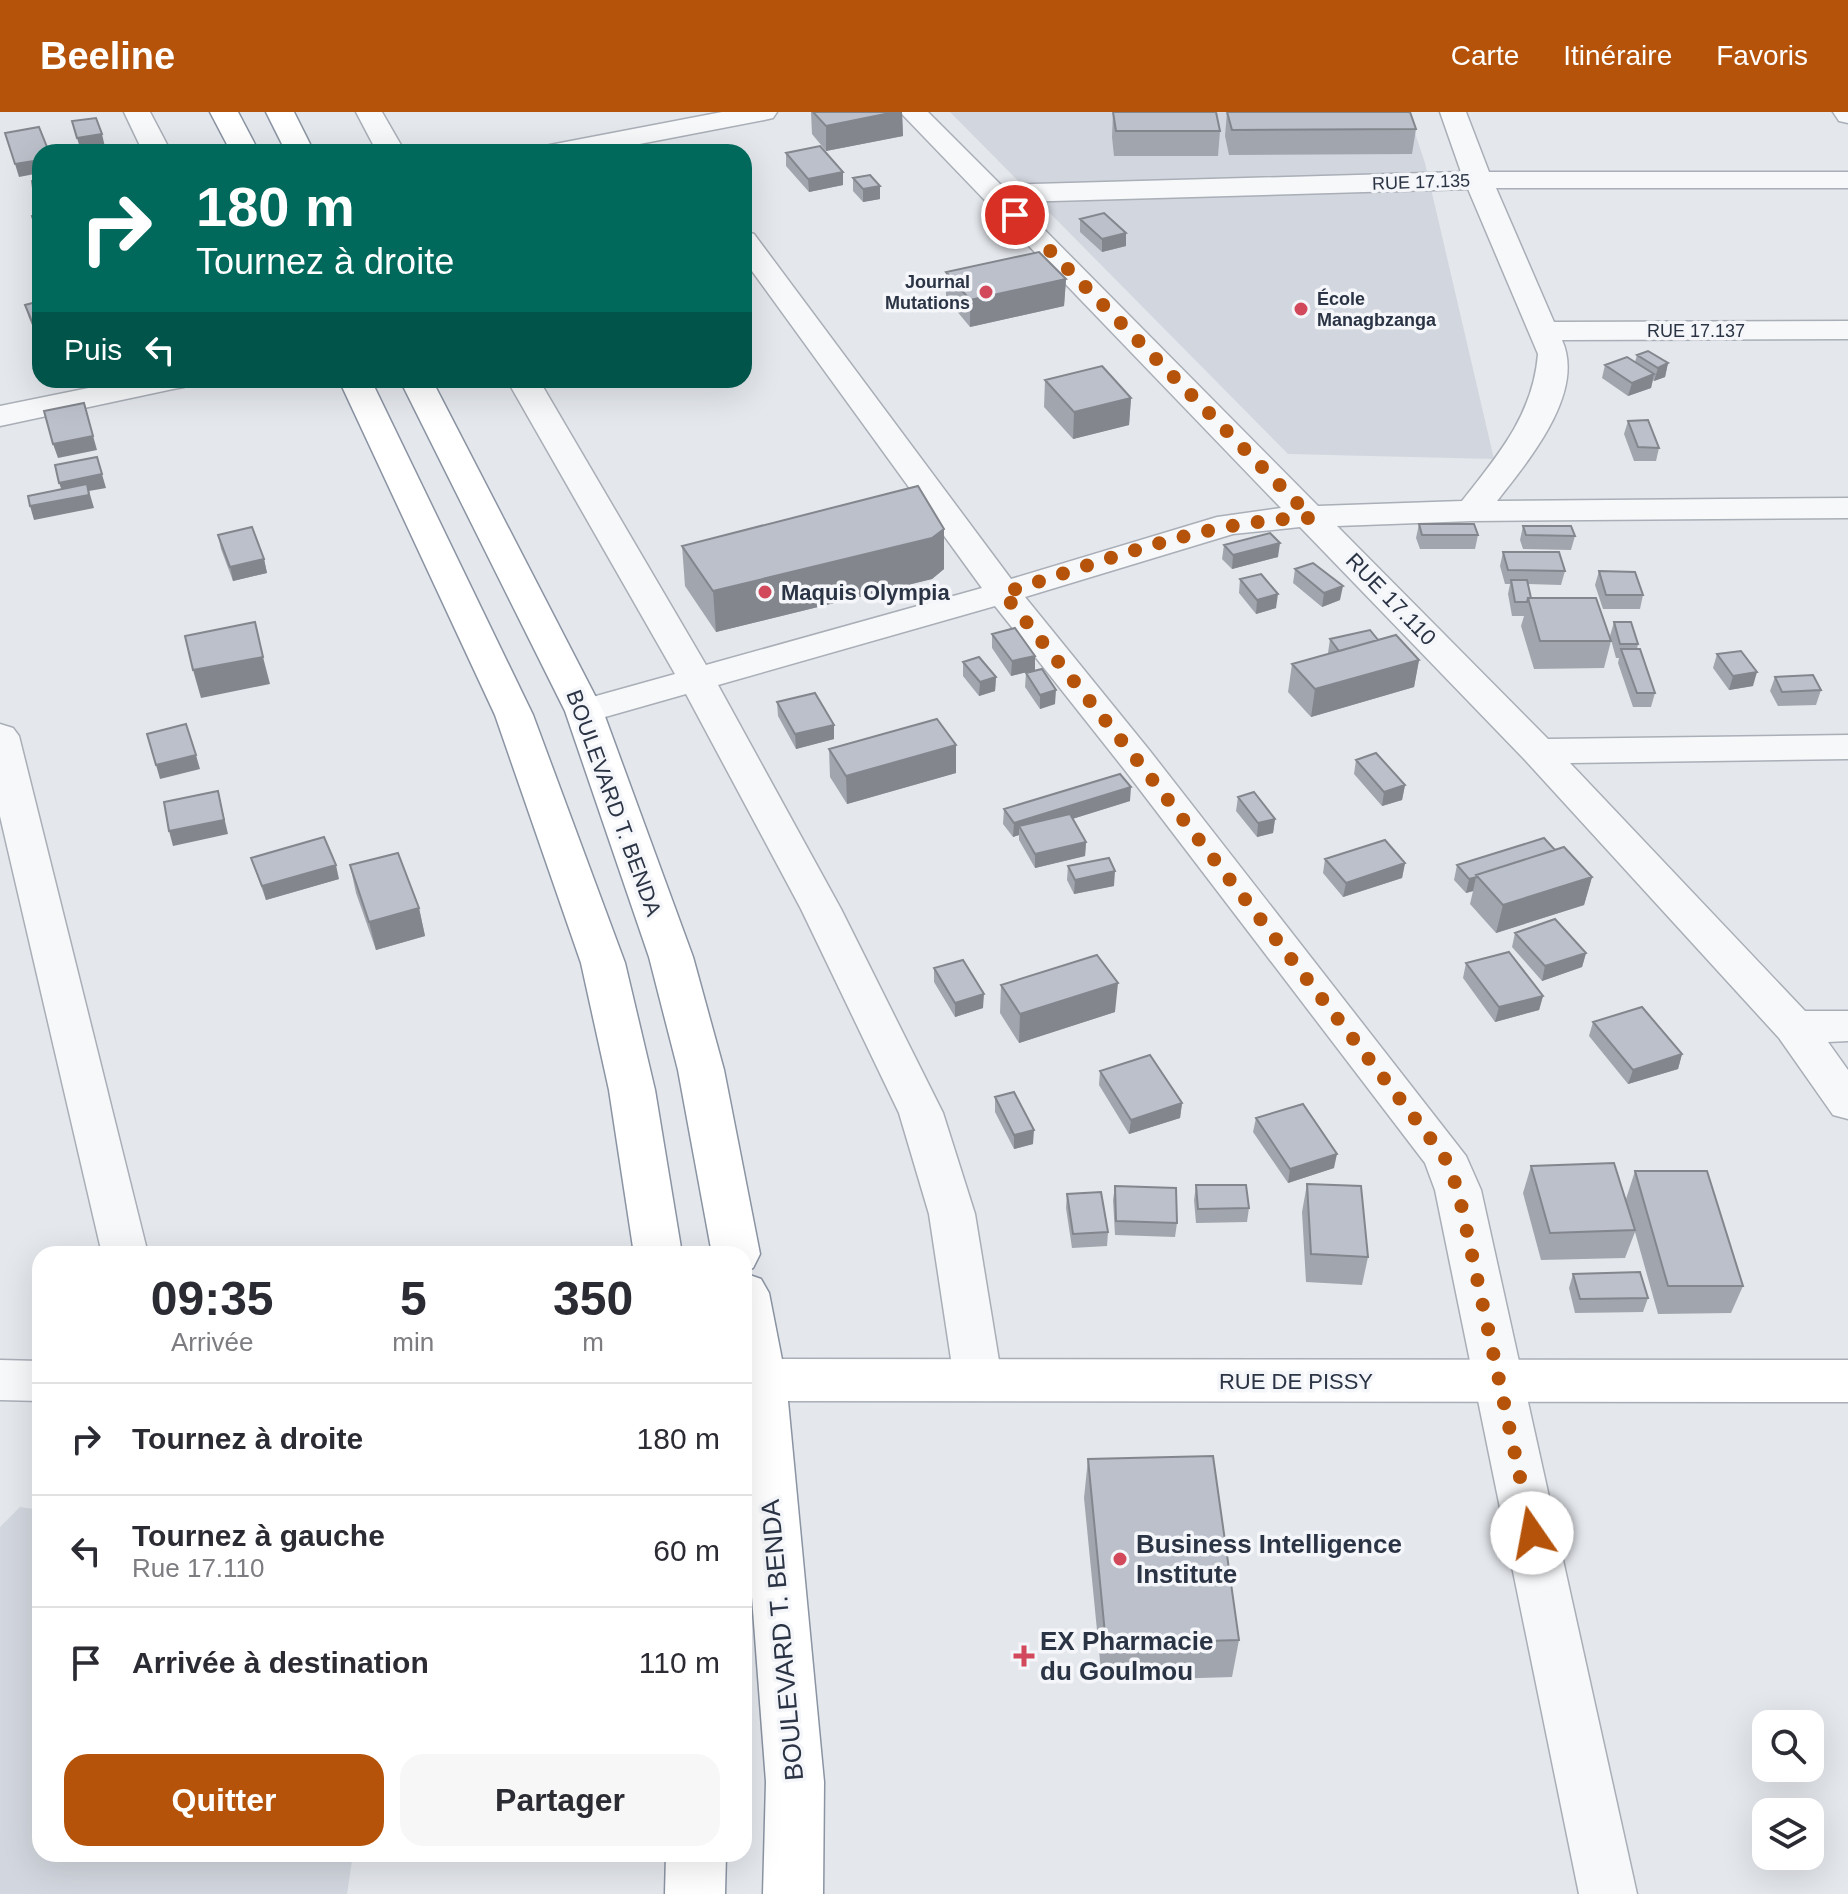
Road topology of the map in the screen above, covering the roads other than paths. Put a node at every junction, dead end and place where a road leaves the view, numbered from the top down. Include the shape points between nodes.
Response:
1 (137, 112) edge
2 (224, 112) edge
3 (280, 112) edge
4 (369, 112) edge
5 (764, 112) edge
6 (913, 112) edge
7 (1453, 112) edge
8 (660, 132) edge
9 (153, 144) edge
10 (241, 144) edge
11 (296, 144) edge
12 (387, 144) edge
13 (597, 144) edge
14 (1478, 180) junction
15 (1848, 180) edge
16 (994, 194) junction
17 (752, 251) edge
18 (1848, 330) edge
19 (1545, 331) junction
20 (135, 388) edge
21 (359, 388) edge
22 (420, 388) edge
23 (528, 388) edge
24 (0, 416) edge
25 (1848, 508) edge
26 (1472, 511) junction
27 (1312, 518) junction
28 (1003, 593) junction
29 (697, 680) junction
30 (584, 711) junction
31 (0, 736) edge
32 (1848, 747) edge
33 (1538, 751) junction
34 (1848, 1026) edge
35 (1794, 1027) junction
36 (1848, 1103) edge
37 (123, 1246) edge
38 (657, 1246) edge
39 (734, 1246) edge
40 (978, 1379) junction
41 (0, 1380) edge
42 (752, 1380) edge
43 (32, 1381) edge
44 (1848, 1381) edge
45 (1501, 1382) junction
46 (696, 1862) edge
47 (695, 1894) edge
48 (793, 1894) edge
49 (1608, 1894) edge

1 - 9 street
2 - 10 main road
3 - 11 main road
4 - 12 street
5 - 8 street
6 - 16 street, RUE 17.110
7 - 14 street
8 - 13 street
14 - 15 street, RUE 17.135
14 - 16 street, RUE 17.135
14 - 19 street
16 - 27 street, RUE 17.110
17 - 28 street
18 - 19 street, RUE 17.137
19 - 26 street via 1553,354 1553,381 1534,429
20 - 24 street
21 - 38 main road via 514,715 603,963 632,1090
22 - 30 main road, BOULEVARD T. BENDA
23 - 29 street
25 - 26 street
26 - 27 street
27 - 28 street via 1229,524
27 - 33 street, RUE 17.110
28 - 29 street
28 - 45 street via 1444,1156 1458,1190
29 - 30 street
29 - 40 street via 821,909 921,1113 952,1214
30 - 39 main road, BOULEVARD T. BENDA via 671,957 701,1070
31 - 37 street
32 - 33 street
33 - 35 street, RUE 17.110
34 - 35 street
35 - 36 street, RUE 17.110
40 - 42 main road, RUE DE PISSY
40 - 45 main road, RUE DE PISSY
41 - 43 street
42 - 48 main road, BOULEVARD T. BENDA via 795,1782
44 - 45 main road, RUE DE PISSY
45 - 49 street
46 - 47 main road

